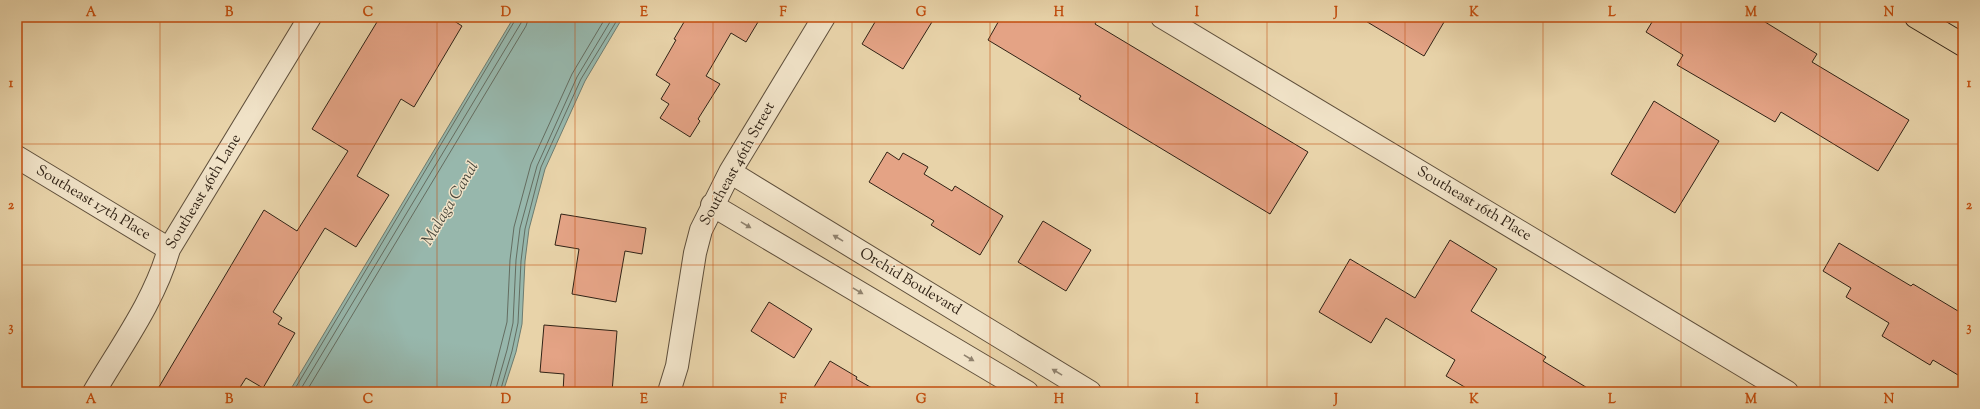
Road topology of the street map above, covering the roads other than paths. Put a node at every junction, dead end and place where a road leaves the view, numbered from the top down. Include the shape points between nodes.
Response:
1 (310, 17) edge
2 (824, 17) edge
3 (1162, 17) edge
4 (1916, 17) edge
5 (1963, 45) edge
6 (17, 157) edge
7 (730, 172) junction
8 (712, 205) junction
9 (169, 249) junction
10 (94, 392) edge
11 (669, 392) edge
12 (1027, 392) edge
13 (1090, 392) edge
14 (1787, 392) edge

1 - 9 street, Southeast 46th Lane
2 - 7 street, Southeast 46th Street
3 - 14 street, Southeast 16th Place
4 - 5 main road
6 - 9 street, Southeast 17th Place
7 - 8 street, Southeast 46th Street
13 -> 7 street, Orchid Boulevard
8 - 11 street, Southeast 46th Street via 697,242 681,347
8 -> 12 street
9 - 10 street, Southeast 46th Lane via 155,287

